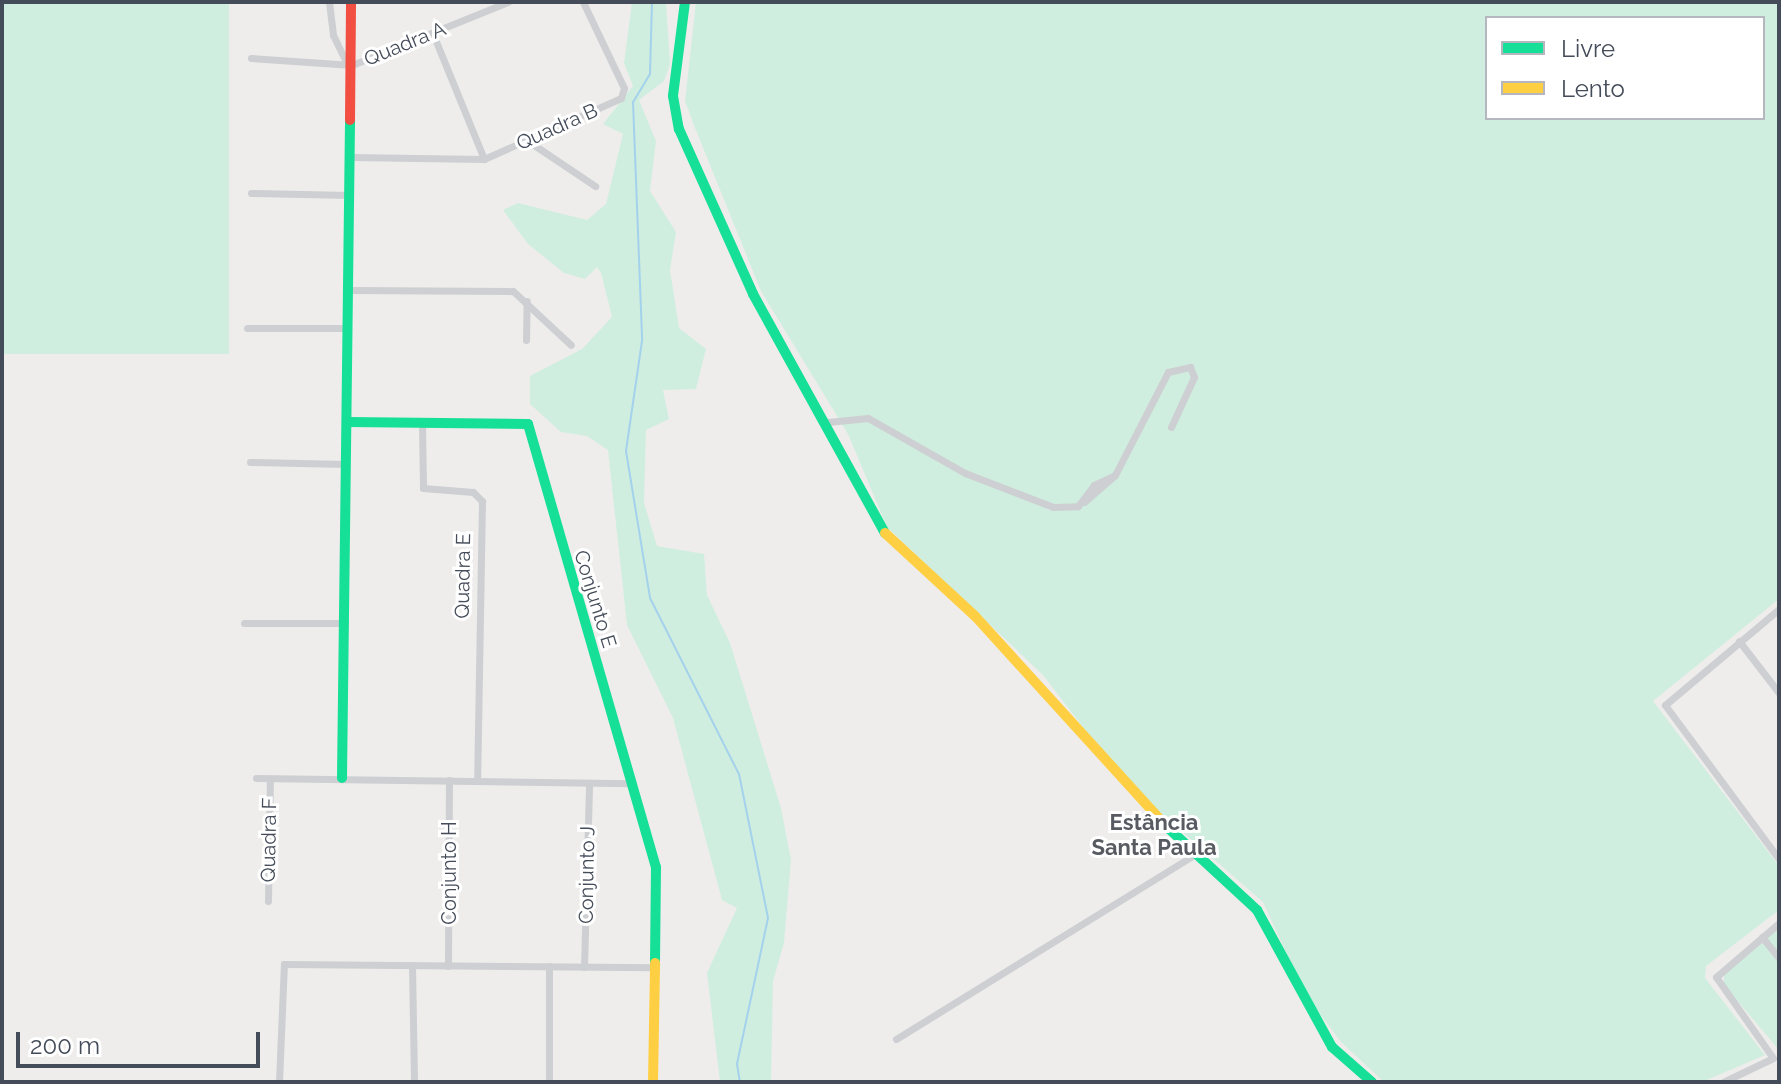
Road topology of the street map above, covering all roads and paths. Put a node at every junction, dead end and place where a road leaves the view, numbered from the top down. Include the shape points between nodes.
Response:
1 (329, 2) edge
2 (351, 2) edge
3 (508, 2) edge
4 (583, 2) edge
5 (685, 2) edge
6 (433, 34) junction
7 (251, 58) dead end
8 (350, 67) junction
9 (528, 141) junction
10 (350, 157) junction
11 (484, 159) junction
12 (595, 186) dead end
13 (251, 193) dead end
14 (350, 195) junction
15 (350, 290) junction
16 (527, 301) junction
17 (247, 328) dead end
18 (348, 328) junction
19 (526, 340) dead end
20 (571, 345) dead end
21 (348, 422) junction
22 (828, 422) junction
23 (422, 423) junction
24 (1171, 427) dead end
25 (250, 462) dead end
26 (346, 464) junction
27 (1779, 609) edge
28 (244, 623) dead end
29 (345, 623) junction
30 (1739, 641) junction
31 (1779, 693) edge
32 (256, 778) dead end
33 (342, 778) junction
34 (270, 780) junction
35 (449, 780) junction
36 (477, 781) junction
37 (589, 783) junction
38 (631, 783) junction
39 (1192, 856) junction
40 (1779, 859) edge
41 (268, 901) dead end
42 (1779, 923) edge
43 (1762, 937) junction
44 (1779, 958) edge
45 (412, 965) junction
46 (448, 966) junction
47 (549, 966) junction
48 (584, 967) junction
49 (655, 967) junction
50 (896, 1039) dead end
51 (279, 1082) edge
52 (414, 1082) edge
53 (549, 1082) edge
54 (653, 1082) edge
55 (1370, 1082) edge
56 (1723, 1082) edge

1 - 8 street via 333,35
2 - 8 street
3 - 6 street, Quadra A
4 - 9 street, Quadra B via 624,93
5 - 22 street via 673,96 679,129 753,294
6 - 8 street, Quadra A
6 - 11 street
7 - 8 street, Quadra A
8 - 10 street
9 - 11 street, Quadra B
9 - 12 street
10 - 11 street, Quadra B
10 - 14 street
13 - 14 street
14 - 15 street
15 - 16 street via 513,291
15 - 18 street
16 - 19 street
16 - 20 street
17 - 18 street
18 - 21 street
21 - 23 street
21 - 26 street
22 - 24 street via 868,418 994,487 1053,507 1084,502 1094,485 1115,475 1179,364 1194,377
22 - 39 street via 886,536 975,616
23 - 36 street, Quadra E via 423,488 473,492 482,501
23 - 38 street, Conjunto E via 528,424
25 - 26 street
26 - 29 street
27 - 30 street
28 - 29 street
29 - 33 street
30 - 31 street
30 - 40 street via 1666,710
32 - 34 street
33 - 34 street
33 - 35 street
34 - 41 street, Quadra F
35 - 36 street
35 - 46 street, Conjunto H
36 - 37 street
37 - 38 street
37 - 48 street, Conjunto J
38 - 49 street, Conjunto E via 659,890
39 - 50 street
39 - 55 street via 1257,910 1332,1047
42 - 43 street
43 - 44 street
43 - 56 street via 1716,977 1773,1058
45 - 46 street
45 - 51 street via 284,964
45 - 52 street
46 - 47 street
47 - 48 street
47 - 53 street
48 - 49 street
49 - 54 street, Conjunto E

